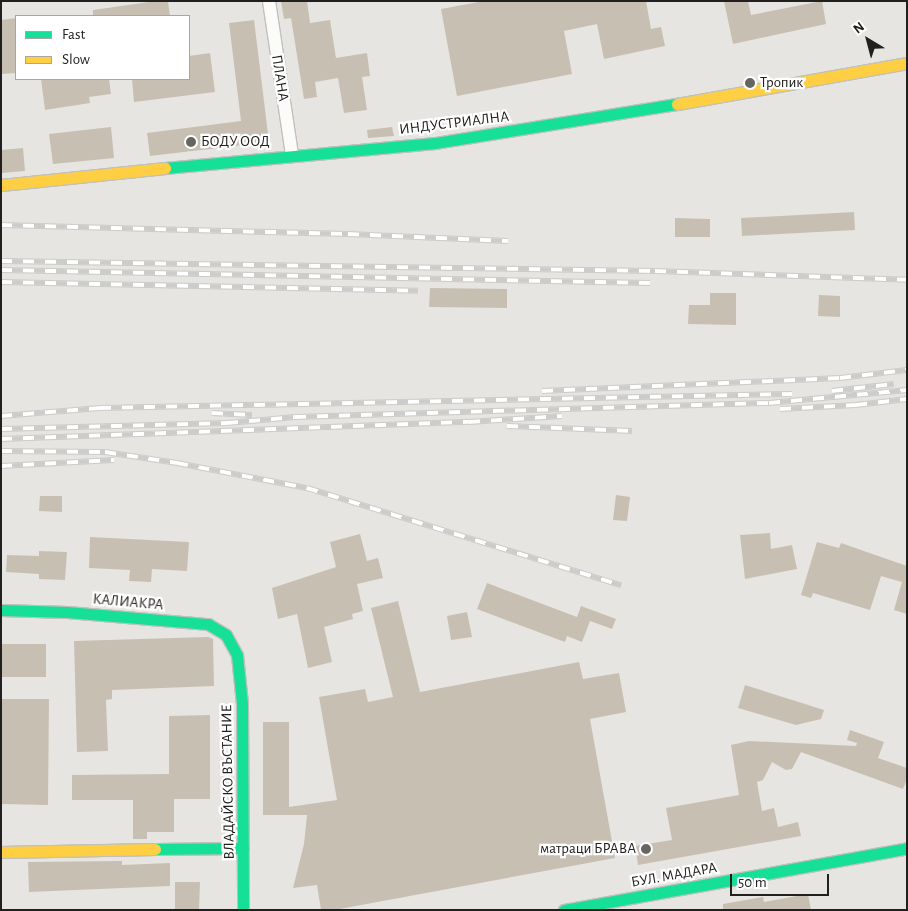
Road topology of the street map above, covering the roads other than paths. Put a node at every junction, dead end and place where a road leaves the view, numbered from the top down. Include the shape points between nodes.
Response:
1 (269, 1) edge
2 (907, 63) edge
3 (292, 155) junction
4 (1, 185) edge
5 (1, 610) edge
6 (236, 655) joint
7 (243, 848) junction
8 (907, 848) edge
9 (1, 852) edge
10 (243, 910) edge
11 (564, 910) edge

1 - 3 street, ПЛАНА
2 - 3 street, ИНДУСТРИАЛНА via 503,133 435,143
3 - 4 street, ИНДУСТРИАЛНА
5 - 6 street, КАЛИАКРА via 208,624 226,635
6 - 7 street, ВЛАДАЙСКО ВЪСТАНИЕ via 242,704
7 - 9 street
7 - 10 street, ВЛАДАЙСКО ВЪСТАНИЕ
8 - 11 street, БУЛ. МАДАРА

